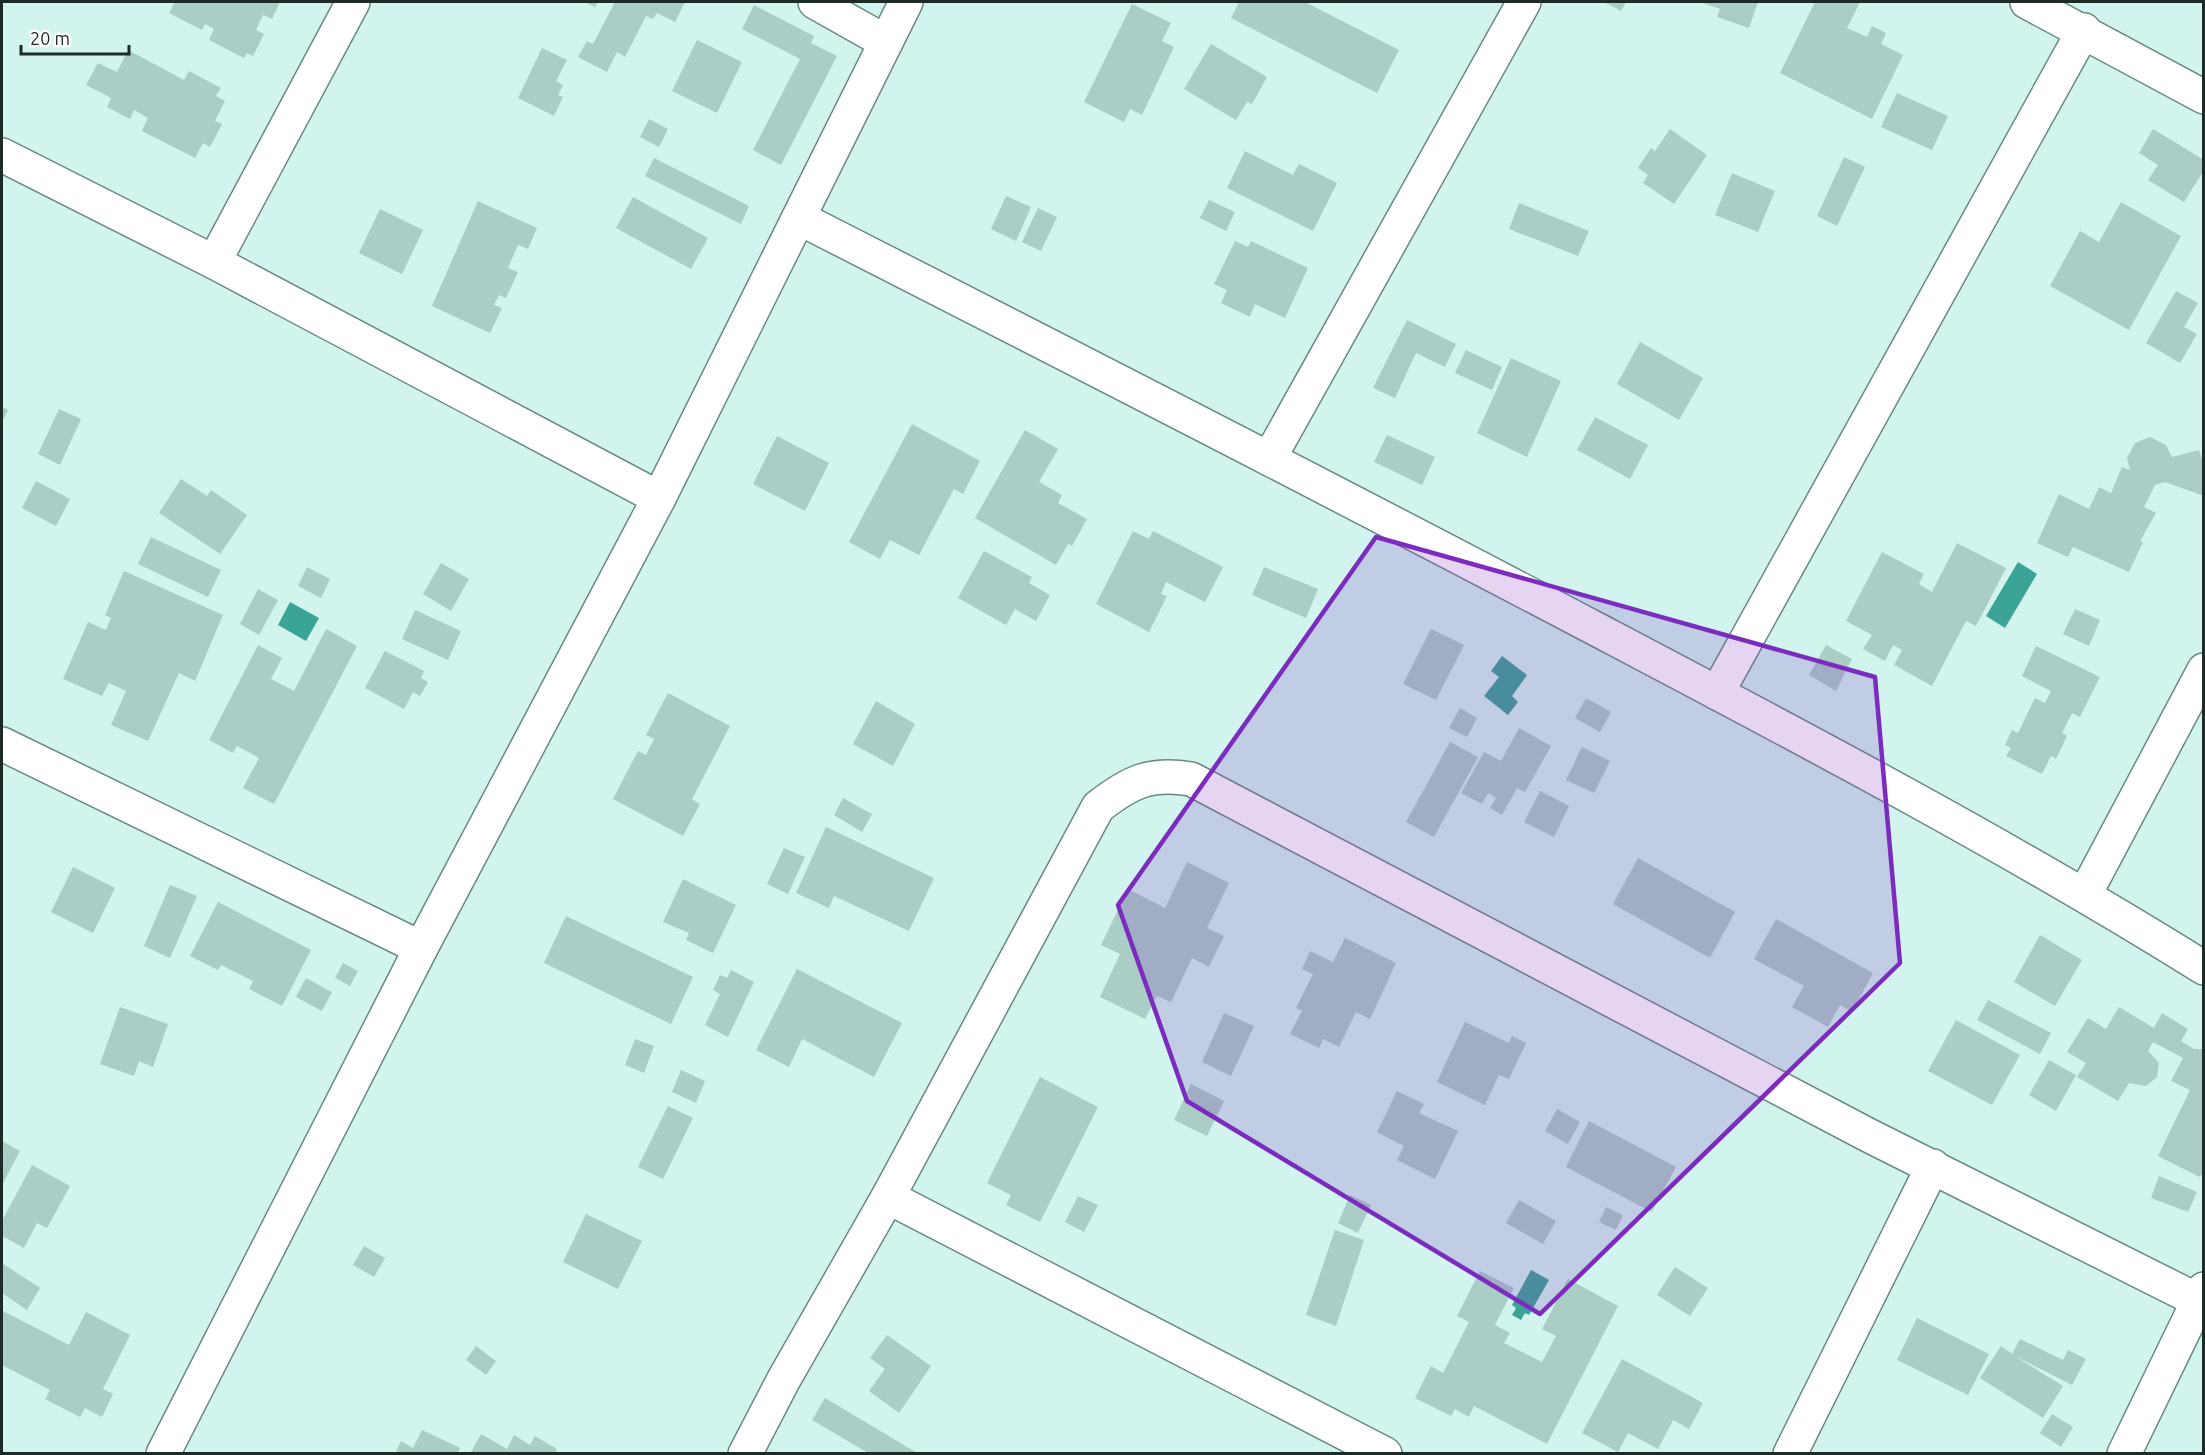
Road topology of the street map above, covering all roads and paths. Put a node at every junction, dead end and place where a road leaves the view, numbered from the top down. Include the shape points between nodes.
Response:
1 (353, 2) edge
2 (815, 2) edge
3 (906, 2) edge
4 (1524, 2) edge
5 (2027, 2) edge
6 (2084, 30) junction
7 (886, 42) junction
8 (2204, 97) edge
9 (2, 155) edge
10 (799, 218) junction
11 (214, 262) junction
12 (1270, 457) junction
13 (659, 498) junction
14 (2204, 669) edge
15 (1717, 693) junction
16 (2, 744) edge
17 (2085, 894) junction
18 (421, 948) junction
19 (2204, 968) edge
20 (1932, 1166) junction
21 (888, 1197) junction
22 (2200, 1295) edge
23 (163, 1454) edge
24 (745, 1454) edge
25 (1385, 1454) edge
26 (1790, 1454) edge
27 (2124, 1454) edge

1 - 11 street
2 - 7 street
3 - 7 street
4 - 12 street
5 - 6 street
6 - 8 street
6 - 15 street
7 - 10 street
9 - 11 street
10 - 12 street
10 - 13 street
11 - 13 street
12 - 15 street
13 - 18 street
14 - 17 street
15 - 17 street
16 - 18 street
17 - 19 street
18 - 23 street
20 - 21 street via 1191,779 1166,775 1119,790 1098,807
20 - 22 street
20 - 26 street
21 - 24 street via 783,1379
21 - 25 street
22 - 27 street

